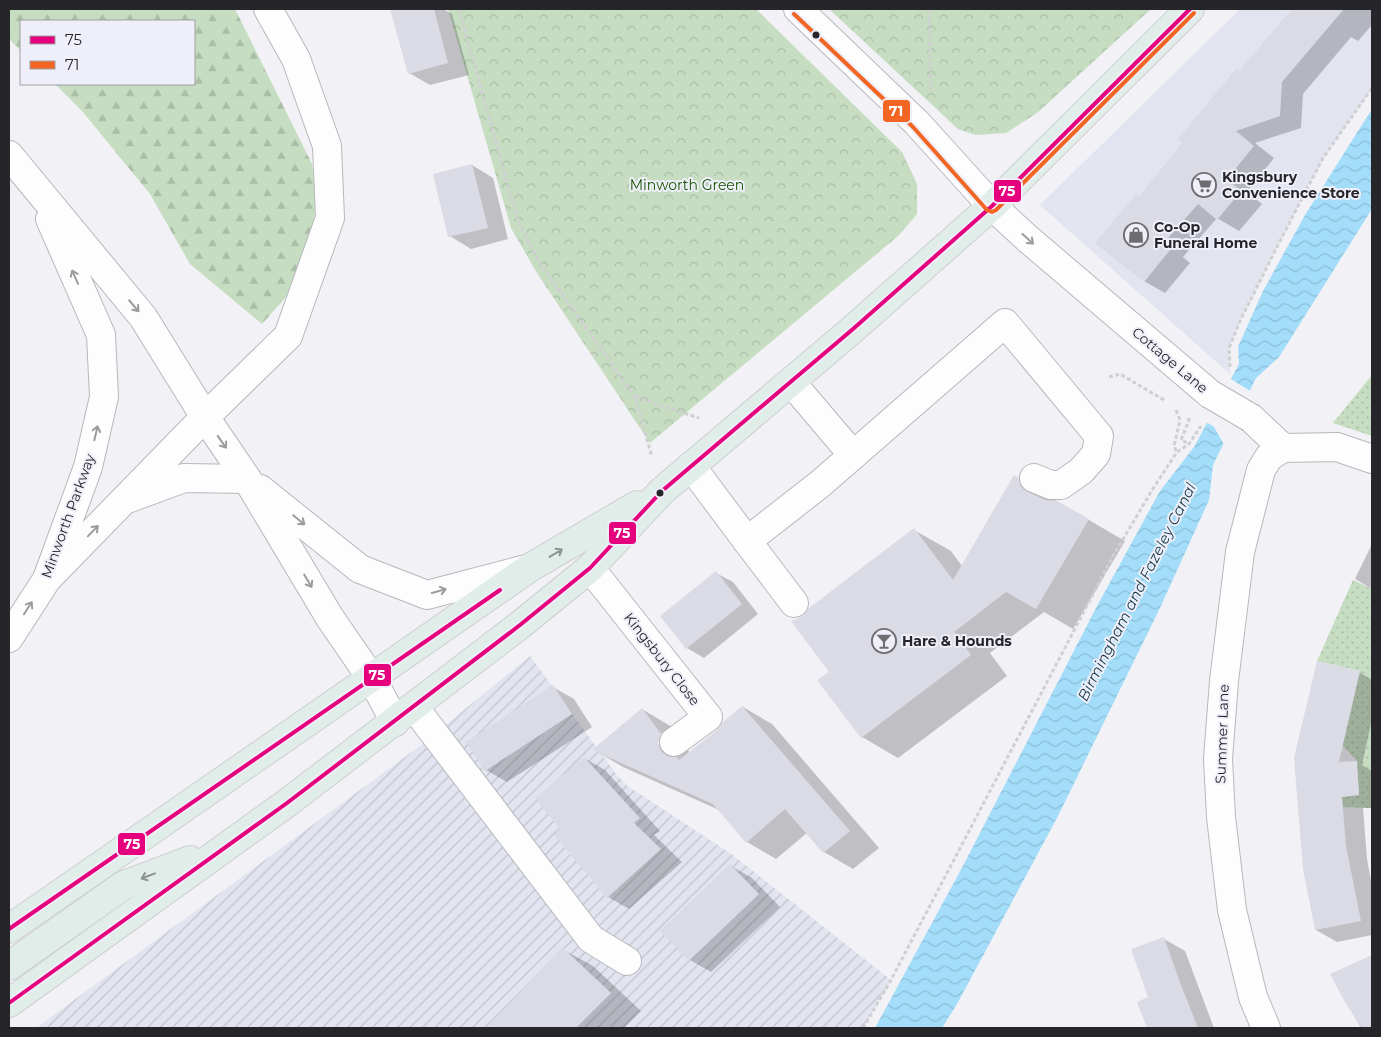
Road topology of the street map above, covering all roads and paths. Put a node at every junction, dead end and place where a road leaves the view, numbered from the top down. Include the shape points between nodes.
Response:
1 (268, 9) edge
2 (459, 9) edge
3 (798, 9) edge
4 (929, 9) edge
5 (1190, 9) edge
6 (1372, 88) edge
7 (917, 123) junction
8 (9, 155) edge
9 (36, 188) junction
10 (992, 206) junction
11 (1230, 374) dead end
12 (1109, 377) dead end
13 (791, 382) junction
14 (635, 397) junction
15 (1186, 413) dead end
16 (204, 416) junction
17 (1202, 423) dead end
18 (736, 429) junction
19 (1189, 444) junction
20 (1283, 448) junction
21 (1177, 452) junction
22 (853, 455) junction
23 (1372, 459) edge
24 (691, 466) junction
25 (1034, 478) dead end
26 (248, 479) junction
27 (662, 491) junction
28 (122, 502) junction
29 (747, 541) junction
30 (531, 568) junction
31 (590, 568) junction
32 (47, 579) junction
33 (794, 603) dead end
34 (9, 638) edge
35 (372, 679) junction
36 (405, 714) junction
37 (674, 742) dead end
38 (226, 846) junction
39 (9, 929) edge
40 (627, 961) dead end
41 (9, 966) edge
42 (9, 1003) edge
43 (862, 1028) edge
44 (1266, 1028) edge

1 - 16 street via 296,59 327,146 330,218 288,336
2 - 14 path via 518,221 540,263
3 - 7 street, Cottage Lane
4 - 7 path via 931,107
5 - 10 main road
6 - 11 path via 1323,158 1270,260 1229,348
7 - 10 street, Cottage Lane
8 - 9 street, Minworth Parkway
9 -> 16 street, Minworth Parkway via 143,317
32 -> 9 street, Minworth Parkway via 88,467 104,397 101,334
10 - 13 main road
10 -> 20 street, Cottage Lane, bridge via 1210,394 1251,418
12 - 21 path via 1120,374 1172,404 1180,420 1174,446
13 - 18 main road
13 - 22 street
14 - 18 path
14 - 27 path
15 - 19 path via 1189,420 1181,440
16 -> 26 street, Minworth Parkway
16 - 28 street
17 - 19 path
18 - 24 main road
19 - 21 path
20 - 23 street via 1337,447
20 - 44 street, Summer Lane via 1269,457 1261,470 1240,552 1218,759 1232,910 1253,997
21 - 43 path via 1112,556
22 - 25 street via 1005,323 1099,436 1096,454 1081,471 1061,485 1051,485
22 - 29 street
24 - 27 main road
24 - 29 street
26 - 28 street via 184,478
26 -> 30 street, Minworth Parkway via 360,569 427,595
26 -> 35 street, Minworth Parkway via 330,618
30 -> 27 main road
27 - 31 main road
32 -> 28 street
29 - 33 street
30 - 35 main road
31 - 36 main road
31 - 37 street, Kingsbury Close via 708,717
34 -> 32 street, Minworth Parkway
35 - 36 street, Minworth Parkway
35 - 39 main road
36 - 38 main road
36 - 40 street, Minworth Parkway via 591,939
38 -> 41 main road via 124,885
38 - 42 main road

